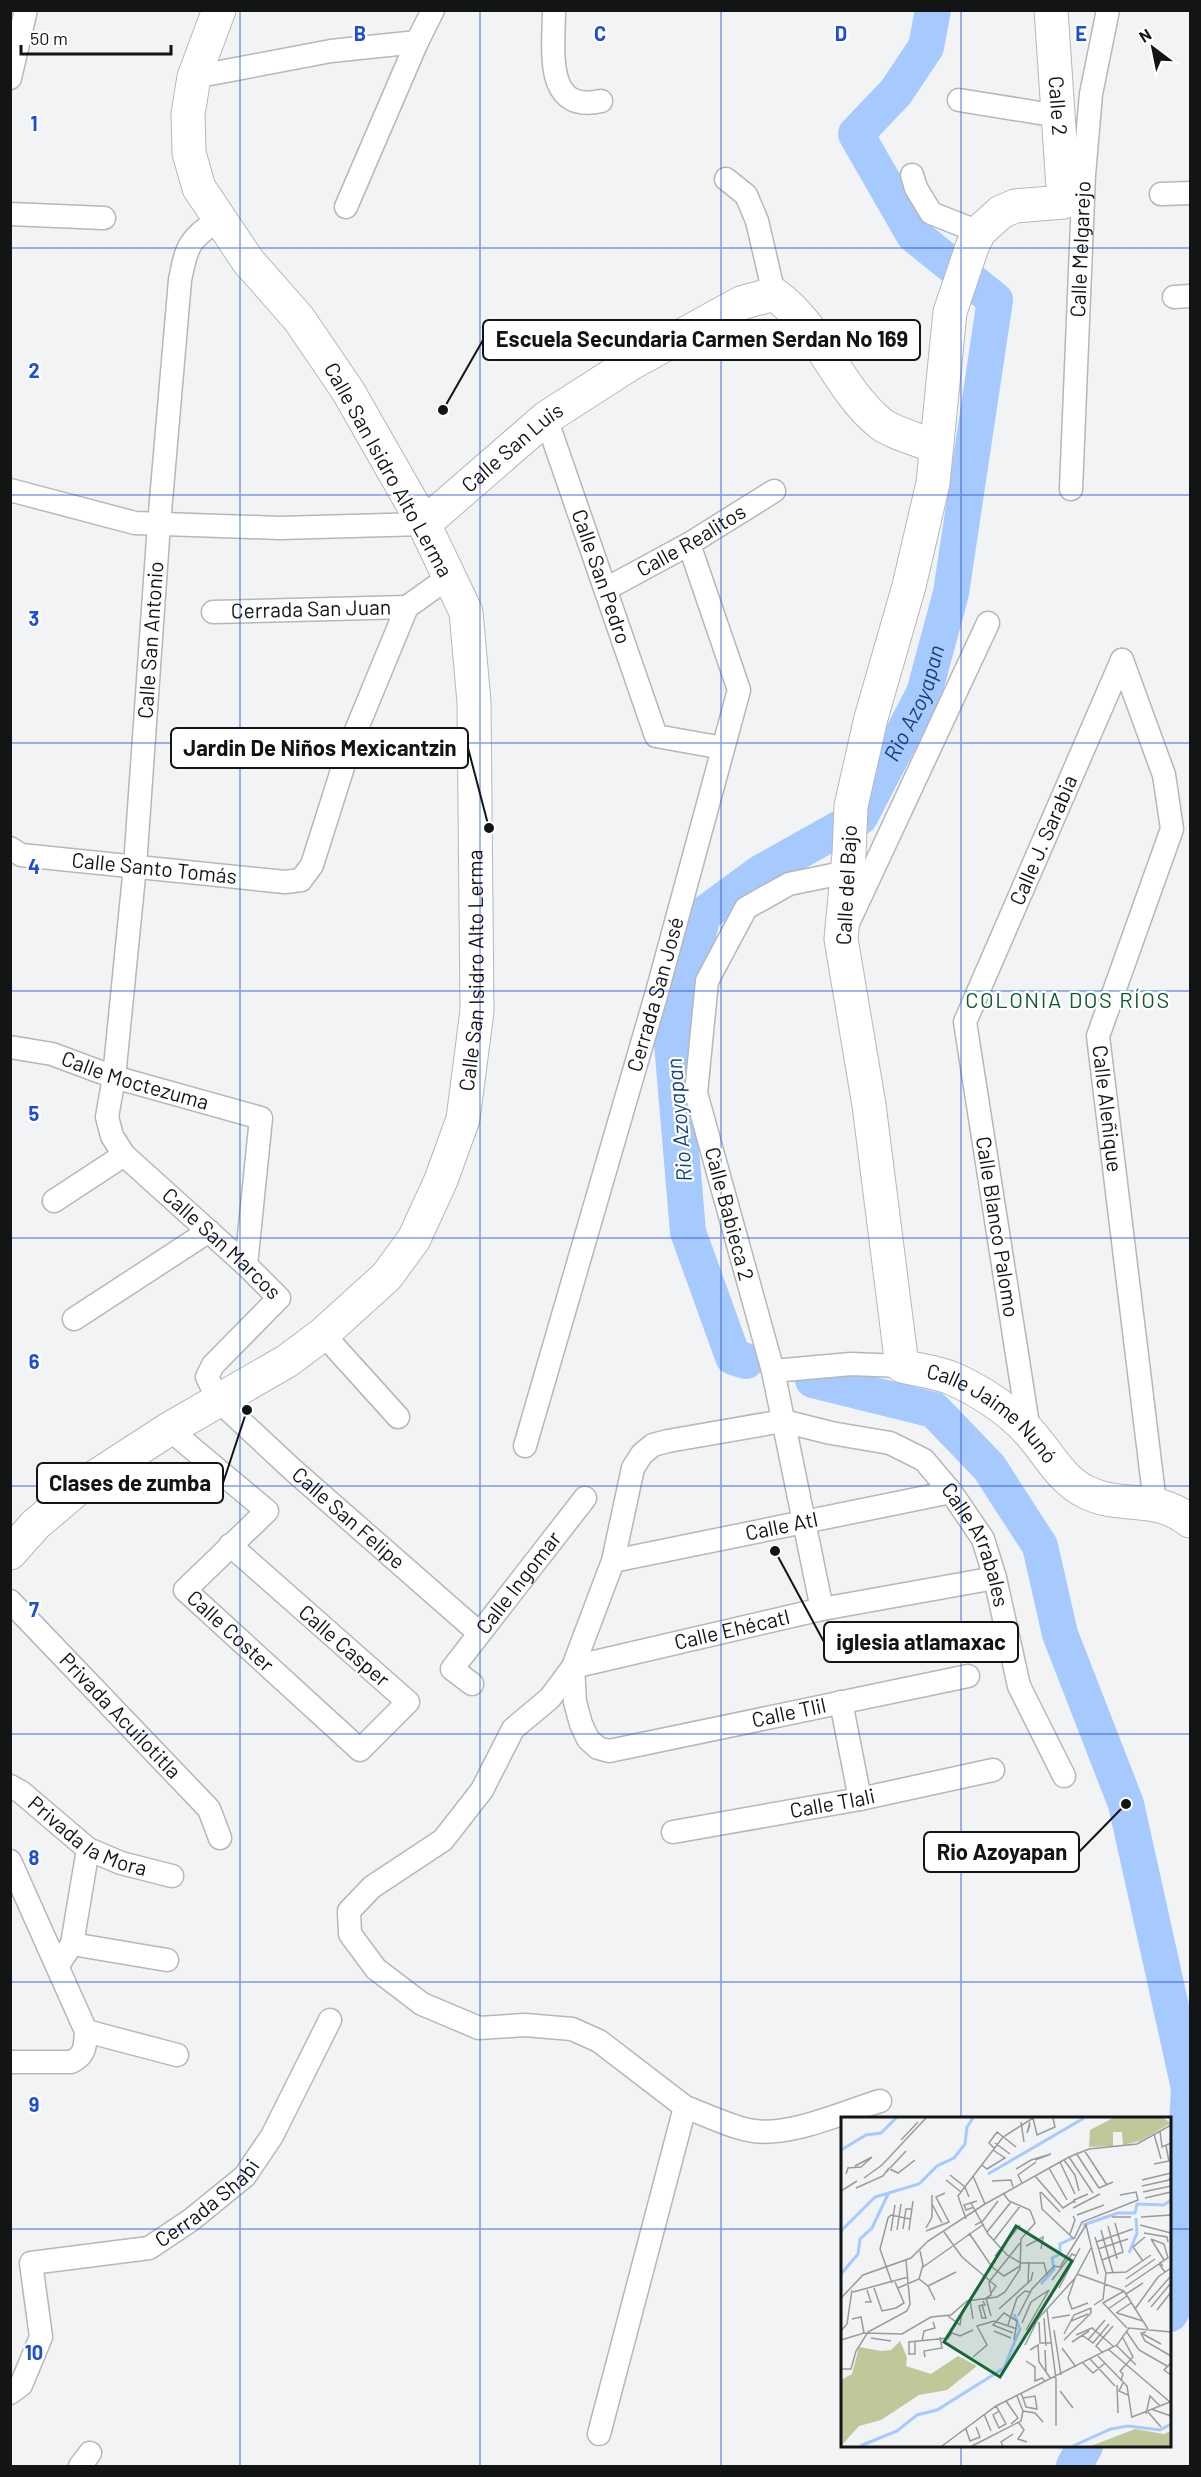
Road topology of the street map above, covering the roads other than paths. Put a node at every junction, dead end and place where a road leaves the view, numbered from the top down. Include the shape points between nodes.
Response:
1 (26, 10) edge
2 (219, 10) edge
3 (433, 10) edge
4 (554, 10) edge
5 (1051, 10) edge
6 (1108, 10) edge
7 (417, 42) junction
8 (194, 77) junction
9 (10, 78) edge
10 (959, 100) dead end
11 (601, 101) dead end
12 (1058, 116) junction
13 (912, 175) dead end
14 (726, 179) dead end
15 (1191, 193) edge
16 (1161, 194) dead end
17 (1074, 201) junction
18 (346, 207) dead end
19 (10, 214) edge
20 (104, 218) dead end
21 (219, 219) junction
22 (975, 240) junction
23 (774, 294) junction
24 (546, 418) junction
25 (936, 447) junction
26 (1071, 489) dead end
27 (10, 490) edge
28 (774, 491) dead end
29 (159, 524) junction
30 (424, 524) junction
31 (690, 544) junction
32 (449, 577) junction
33 (606, 589) junction
34 (407, 607) junction
35 (213, 612) dead end
36 (988, 623) dead end
37 (1122, 660) joint
38 (723, 748) junction
39 (10, 848) edge
40 (848, 863) junction
41 (135, 866) junction
42 (841, 939) junction
43 (965, 1022) joint
44 (10, 1047) edge
45 (114, 1077) junction
46 (124, 1155) junction
47 (54, 1201) dead end
48 (209, 1231) junction
49 (246, 1265) junction
50 (74, 1320) dead end
51 (323, 1334) junction
52 (902, 1366) junction
53 (773, 1371) junction
54 (219, 1401) junction
55 (398, 1417) dead end
56 (783, 1420) junction
57 (169, 1429) junction
58 (1029, 1431) junction
59 (525, 1446) dead end
60 (951, 1492) junction
61 (585, 1498) dead end
62 (1155, 1503) junction
63 (804, 1521) junction
64 (1191, 1521) edge
65 (230, 1545) junction
66 (10, 1553) edge
67 (613, 1561) junction
68 (996, 1578) junction
69 (10, 1601) edge
70 (822, 1609) junction
71 (479, 1633) junction
72 (573, 1668) junction
73 (968, 1676) dead end
74 (471, 1684) dead end
75 (841, 1702) junction
76 (360, 1750) joint
77 (609, 1751) joint
78 (993, 1770) dead end
79 (1064, 1776) dead end
80 (10, 1786) edge
81 (860, 1799) junction
82 (673, 1832) dead end
83 (220, 1838) dead end
84 (88, 1849) junction
85 (10, 1861) edge
86 (172, 1876) dead end
87 (72, 1944) junction
88 (167, 1960) dead end
89 (58, 1965) junction
90 (330, 2020) dead end
91 (85, 2042) junction
92 (177, 2055) dead end
93 (10, 2062) edge
94 (880, 2101) dead end
95 (685, 2107) junction
96 (10, 2393) edge
97 (599, 2434) dead end

1 - 9 street
2 - 8 street, Calle San Isidro Alto Lerma
3 - 7 street
4 - 11 street via 555,73 561,90 571,101 585,105
5 - 12 street, Calle 2
6 - 17 street, Calle Melgarejo
7 - 8 street via 331,51
7 - 18 street
8 - 21 street, Calle San Isidro Alto Lerma via 188,114 189,153 199,188
10 - 12 street
12 - 17 street, Calle 2
13 - 22 street via 930,213
14 - 23 street via 746,195 757,221
15 - 16 street
17 - 22 street via 1015,206 1001,212
17 - 26 street, Calle Melgarejo
19 - 20 street
21 - 29 street, Calle San Antonio via 194,237 185,253
21 - 30 street, Calle San Isidro Alto Lerma via 248,261 299,319 348,391
22 - 25 street, Calle del Bajo via 950,312
23 - 24 street, Calle San Luis via 741,303 630,364
23 - 25 street via 791,306 856,400 881,425
24 - 30 street, Calle San Luis
24 - 33 street, Calle San Pedro
25 - 40 street, Calle del Bajo via 933,483 915,563 871,718 851,806
27 - 29 street via 135,523
28 - 31 street, Calle Realitos
29 - 30 street via 280,528
29 - 41 street, Calle San Antonio
30 - 32 street, Calle San Isidro Alto Lerma
31 - 33 street, Calle Realitos
31 - 38 street, Cerrada San José via 739,690
32 - 34 street
32 - 51 street, Calle San Isidro Alto Lerma via 466,612 474,702 477,1011 463,1119 414,1239 387,1276
33 - 38 street, Calle San Pedro via 656,736
34 - 35 street, Cerrada San Juan
34 - 41 street, Calle Santo Tomás via 350,745 312,865 301,880 285,882
36 - 42 street
37 - 43 street, Calle J. Sarabia
37 - 62 street, Calle Aleñique via 1164,775 1172,829 1098,1036
38 - 59 street, Cerrada San José via 657,992
39 - 41 street, Calle Santo Tomás via 21,855
40 - 42 street, Calle del Bajo
40 - 53 street, Calle Babieca 2 via 789,884 746,908 707,981 696,1093
41 - 45 street, Calle San Antonio
42 - 52 street, Calle del Bajo via 869,1105
43 - 58 street, Calle Blanco Palomo
44 - 45 street, Calle Moctezuma via 52,1054
45 - 46 street, Calle San Marcos via 107,1117 112,1136
45 - 49 street, Calle Moctezuma via 261,1118
46 - 47 street
46 - 48 street, Calle San Marcos
48 - 49 street, Calle San Marcos
48 - 50 street
49 - 54 street, Calle San Marcos via 279,1298 213,1365 207,1377
51 - 54 street, Calle San Isidro Alto Lerma via 287,1361
51 - 55 street
52 - 53 street, Calle Jaime Nunó via 851,1364
52 - 58 street, Calle Jaime Nunó via 950,1378 996,1403
53 - 56 street, Calle Babieca 2
54 - 57 street, Calle San Isidro Alto Lerma
54 - 71 street, Calle San Felipe
56 - 60 street, Calle Arrabales via 890,1443 924,1460
56 - 63 street
56 - 67 street, Calle Arrabales via 668,1441 653,1445 642,1454 633,1468
57 - 65 street, Calle Coster via 267,1511
57 - 66 street, Calle San Isidro Alto Lerma via 81,1486 36,1524
58 - 62 street, Calle Jaime Nunó via 1059,1471 1086,1492 1118,1501
60 - 63 street, Calle Atl
60 - 68 street, Calle Arrabales via 982,1539
61 - 71 street, Calle Ingomar
62 - 64 street, Calle Jaime Nunó
63 - 67 street, Calle Atl
63 - 70 street
65 - 76 street, Calle Coster via 185,1590
65 - 76 street, Calle Casper via 408,1702
67 - 72 street, Calle Arrabales
68 - 70 street, Calle Ehécatl
68 - 79 street, Calle Arrabales via 1020,1686
69 - 83 street, Privada Acuilotitla via 209,1809
70 - 72 street, Calle Ehécatl
71 - 74 street, Calle Ingomar via 452,1669
72 - 77 street, Calle Arrabales via 581,1724 588,1739
72 - 95 street via 550,1698 513,1730 482,1790 443,1840 372,1887 349,1911 350,1934 376,1969 422,2004 479,2028 525,2025 572,2030 599,2042
73 - 75 street, Calle Tlil
75 - 77 street, Calle Tlil
75 - 81 street
78 - 81 street, Calle Tlali
80 - 84 street, Privada la Mora
81 - 82 street, Calle Tlali
84 - 86 street, Privada la Mora via 121,1863
84 - 87 street
85 - 89 street
87 - 88 street
87 - 89 street
89 - 91 street
90 - 96 street, Cerrada Shabi via 272,2136 245,2176 191,2220 149,2248 31,2263 40,2337 21,2385
91 - 92 street
91 - 93 street via 80,2058 70,2062
94 - 95 street via 805,2125 754,2132
95 - 97 street

